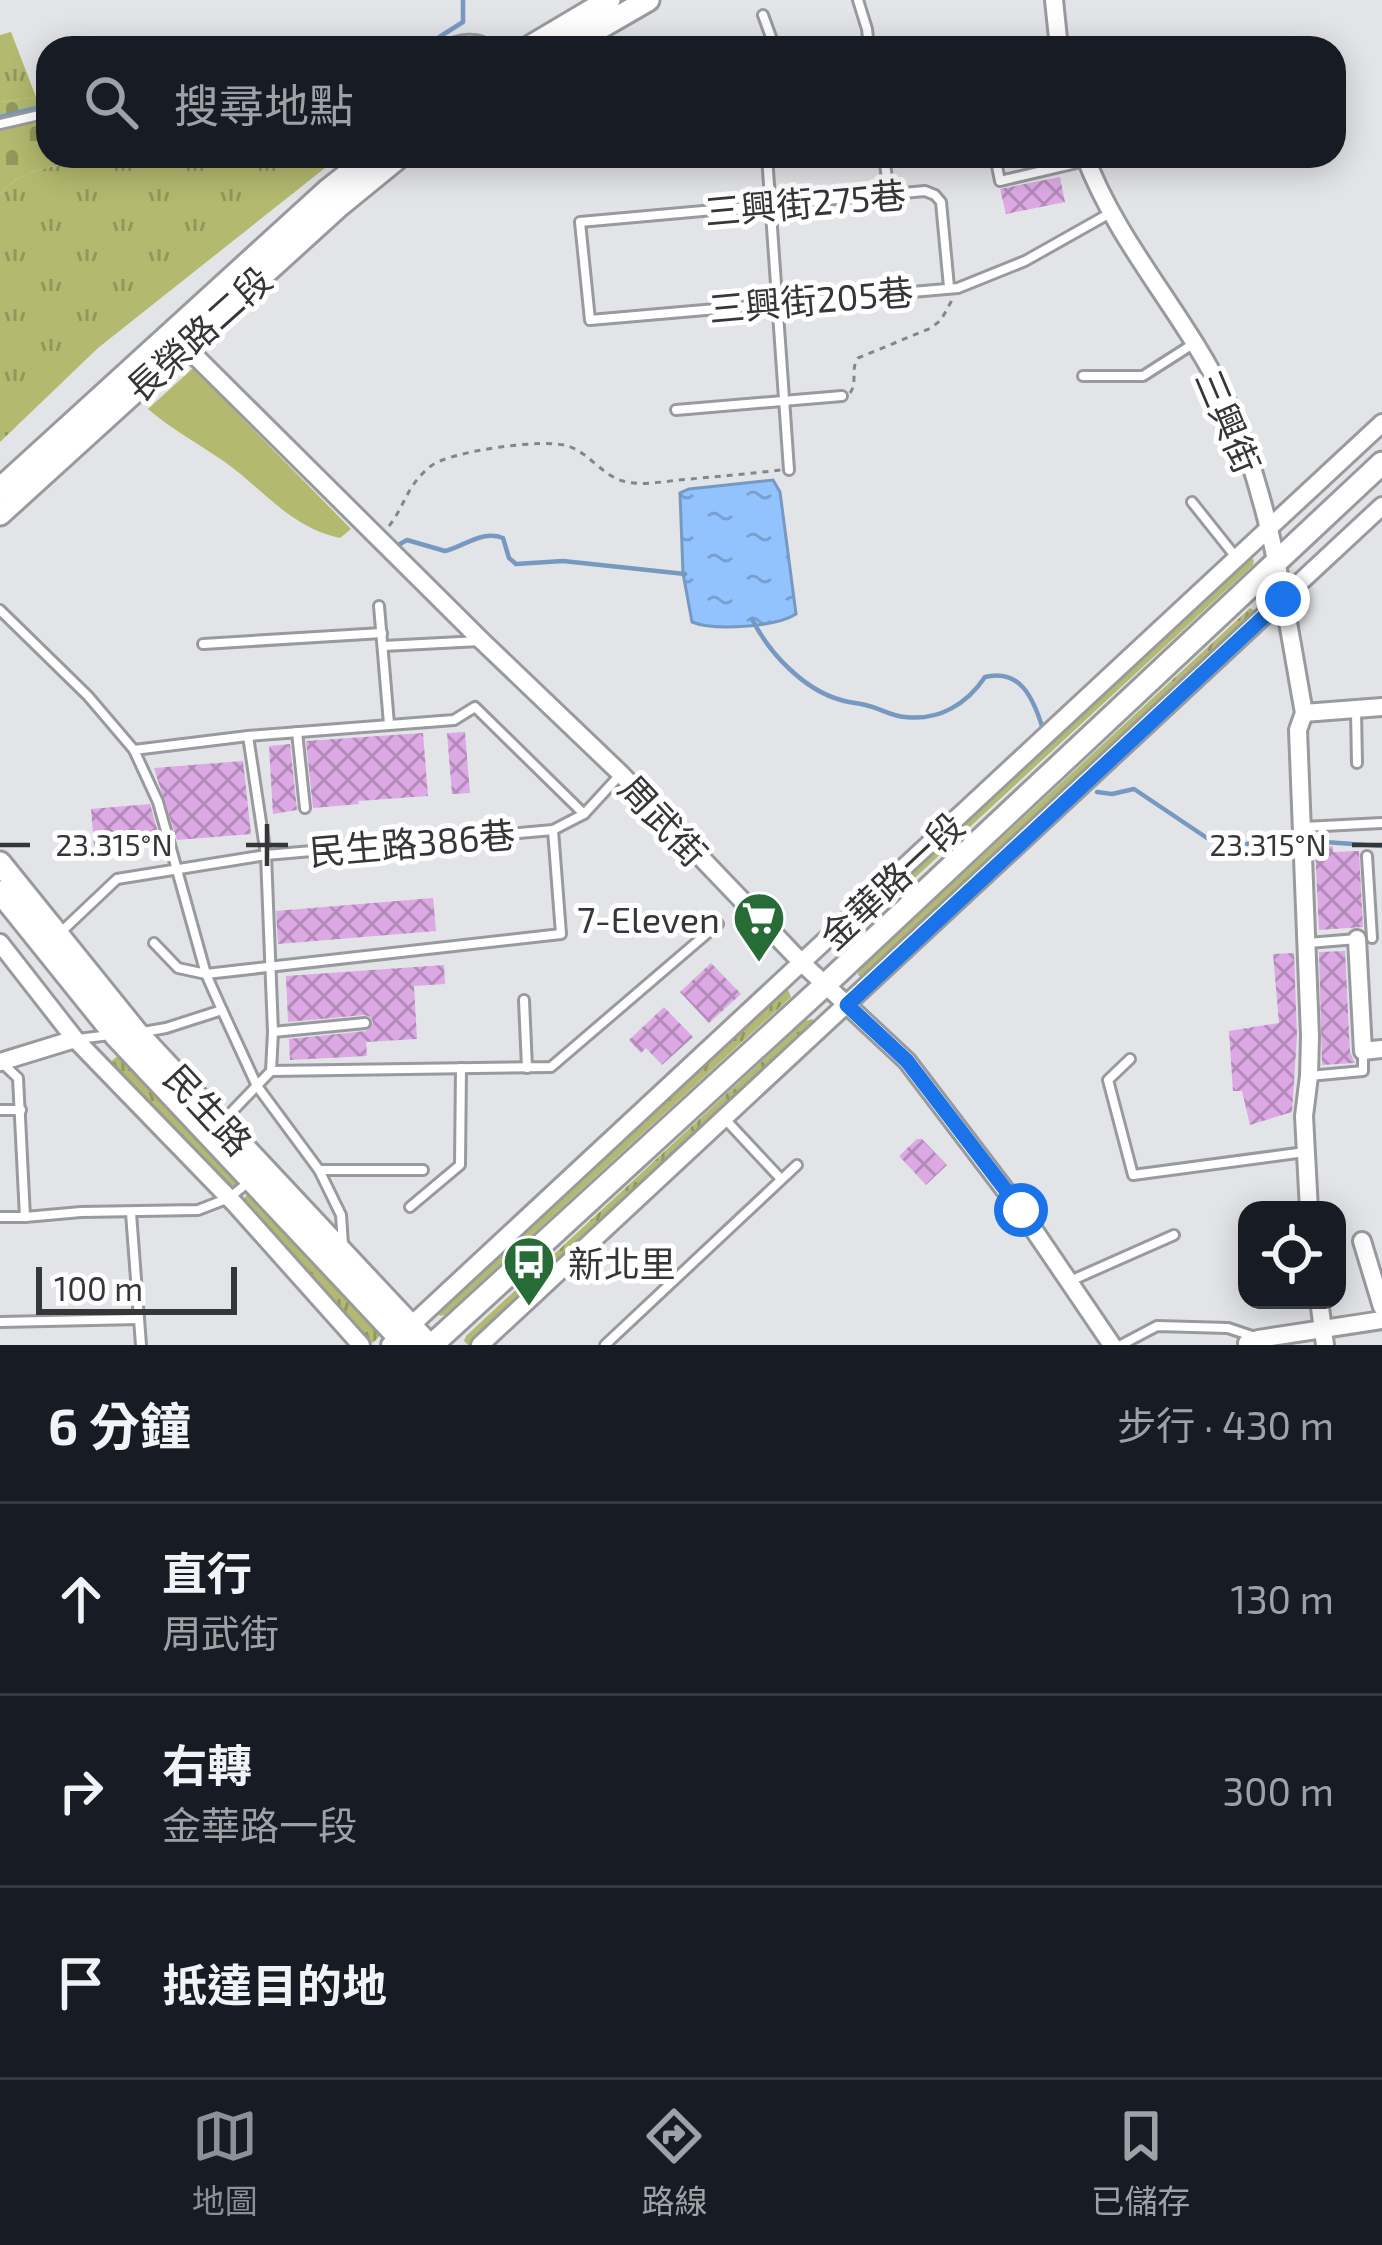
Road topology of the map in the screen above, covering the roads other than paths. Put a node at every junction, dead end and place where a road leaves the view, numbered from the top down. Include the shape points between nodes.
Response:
1 (609, 0) edge
2 (648, 0) edge
3 (857, 0) edge
4 (1054, 0) edge
5 (763, 15) dead end
6 (548, 36) edge
7 (586, 36) edge
8 (771, 36) edge
9 (868, 36) edge
10 (1058, 36) edge
11 (36, 116) edge
12 (0, 124) edge
13 (355, 168) edge
14 (385, 168) edge
15 (768, 168) edge
16 (886, 168) edge
17 (997, 168) edge
18 (1048, 168) edge
19 (1090, 168) edge
20 (890, 194) junction
21 (770, 207) junction
22 (1112, 212) junction
23 (580, 222) joint
24 (953, 287) junction
25 (776, 302) junction
26 (178, 339) junction
27 (1194, 344) junction
28 (1082, 376) dead end
29 (842, 396) road end
30 (784, 402) junction
31 (676, 410) dead end
32 (1382, 423) edge
33 (1382, 463) edge
34 (789, 470) road end
35 (0, 489) edge
36 (1192, 502) dead end
37 (1382, 506) edge
38 (0, 514) edge
39 (1270, 526) junction
40 (1236, 557) junction
41 (1276, 564) junction
42 (1283, 599) junction
43 (379, 606) dead end
44 (0, 610) edge
45 (382, 632) junction
46 (482, 640) junction
47 (203, 644) dead end
48 (383, 646) junction
49 (1382, 707) edge
50 (1356, 710) junction
51 (1304, 713) junction
52 (389, 724) junction
53 (296, 732) junction
54 (248, 736) junction
55 (134, 750) junction
56 (1358, 763) dead end
57 (621, 774) junction
58 (305, 808) dead end
59 (584, 814) junction
60 (1382, 823) edge
61 (1302, 827) junction
62 (553, 830) junction
63 (266, 856) junction
64 (1367, 856) dead end
65 (0, 863) edge
66 (177, 869) junction
67 (0, 892) edge
68 (718, 924) dead end
69 (1370, 938) edge
70 (51, 942) junction
71 (0, 943) edge
72 (154, 943) dead end
73 (1308, 943) junction
74 (802, 963) junction
75 (268, 967) junction
76 (21, 970) junction
77 (206, 974) junction
78 (826, 984) junction
79 (524, 1000) dead end
80 (847, 1005) junction
81 (221, 1010) junction
82 (365, 1023) dead end
83 (273, 1032) junction
84 (126, 1034) junction
85 (75, 1039) junction
86 (1372, 1050) edge
87 (1130, 1059) dead end
88 (0, 1062) edge
89 (461, 1068) junction
90 (527, 1068) junction
91 (271, 1072) junction
92 (1309, 1076) junction
93 (257, 1086) junction
94 (0, 1110) edge
95 (21, 1110) junction
96 (724, 1119) junction
97 (222, 1123) junction
98 (1305, 1152) junction
99 (797, 1165) dead end
100 (319, 1170) junction
101 (423, 1170) dead end
102 (258, 1173) junction
103 (781, 1180) junction
104 (229, 1198) junction
105 (1308, 1201) edge
106 (410, 1207) dead end
107 (131, 1213) junction
108 (25, 1216) junction
109 (0, 1217) edge
110 (1174, 1235) dead end
111 (1362, 1241) dead end
112 (344, 1252) junction
113 (1069, 1282) junction
114 (1382, 1307) edge
115 (139, 1319) junction
116 (1382, 1320) edge
117 (0, 1322) edge
118 (1324, 1336) edge
119 (402, 1338) edge
120 (1251, 1342) edge
121 (141, 1345) edge
122 (362, 1345) edge
123 (430, 1345) edge
124 (481, 1345) edge
125 (605, 1345) edge
126 (1112, 1345) edge
127 (1121, 1345) edge

1 - 6 street
2 - 7 street
3 - 9 lane
4 - 10 street
5 - 8 lane
11 - 12 lane
13 - 26 street, 長榮路二段
14 - 26 street, 長榮路二段
15 - 21 lane
16 - 20 lane
17 - 18 lane via 1000,181
19 - 22 street, 三興街
20 - 21 lane, 三興街275巷
20 - 24 lane, 三興街275巷 via 925,191 941,202
21 - 23 lane, 三興街275巷
21 - 25 lane
22 - 24 lane, 三興街205巷 via 1024,261
22 - 27 street, 三興街
23 - 25 lane, 三興街205巷 via 590,320
24 - 25 lane, 三興街205巷
25 - 30 lane
26 - 35 street, 長榮路二段
26 - 38 street, 長榮路二段
26 - 46 street, 周武街
27 - 28 lane via 1144,376
27 - 39 street, 三興街 via 1226,400
29 - 30 lane
30 - 31 lane
30 - 34 lane
32 - 39 street, 金華路一段
33 - 41 street, 金華路一段
36 - 40 lane
37 - 42 street, 金華路一段
39 - 40 street, 金華路一段
39 - 41 street, 三興街
40 - 74 street, 金華路一段
41 - 42 street, 三興街
41 - 78 street, 金華路一段
42 - 51 street, 三興街
42 - 80 street, 金華路一段
43 - 45 lane
44 - 55 lane
45 - 47 lane
45 - 48 lane
46 - 48 lane
46 - 57 street, 周武街
48 - 52 lane
49 - 50 street
50 - 51 street
50 - 56 lane
51 - 61 street, 三興街
52 - 53 lane
52 - 59 lane via 454,720 475,707
53 - 54 lane
53 - 58 lane
54 - 55 lane
54 - 63 lane
55 - 66 lane
57 - 59 lane
57 - 74 street, 周武街
59 - 62 lane
60 - 61 lane
61 - 73 street, 三興街
62 - 63 lane, 民生路386巷
62 - 75 lane via 561,934
63 - 66 lane, 民生路386巷
63 - 75 lane
64 - 69 lane
65 - 70 street, 民生路
66 - 70 lane, 民生路386巷 via 117,879
66 - 77 lane
67 - 70 street, 民生路
68 - 90 lane via 550,1067
69 - 73 lane
69 - 86 street
70 - 76 lane, 民生路386巷
70 - 84 street, 民生路
71 - 76 street, 民生路
72 - 77 lane via 178,968
73 - 92 street, 三興街
74 - 78 street, 周武街
74 - 119 street, 金華路一段
75 - 77 lane
75 - 83 lane
76 - 85 street, 民生路
77 - 81 lane
78 - 80 street, 周武街
78 - 123 street, 金華路一段
79 - 90 lane
80 - 96 street, 金華路一段
80 - 113 street, 周武街 via 907,1061
81 - 84 lane
81 - 93 lane
82 - 83 lane
83 - 91 lane
84 - 85 lane
84 - 97 street, 民生路
84 - 102 street, 民生路
85 - 88 street
85 - 104 street, 民生路
86 - 92 lane via 1364,1071
87 - 98 lane via 1108,1080 1132,1175
88 - 95 lane via 18,1078
89 - 90 lane
89 - 91 lane
89 - 106 lane via 460,1165
91 - 93 lane
92 - 98 street, 三興街
93 - 97 lane
93 - 100 lane
94 - 95 lane
95 - 108 lane
96 - 103 lane
96 - 124 street, 金華路一段
97 - 102 street, 民生路
98 - 105 street, 三興街
99 - 103 lane
100 - 101 lane
100 - 112 lane via 341,1215
102 - 104 lane
102 - 112 street, 民生路
102 - 119 street, 民生路
103 - 125 lane
104 - 107 lane via 198,1210
104 - 122 street, 民生路
107 - 108 lane
107 - 115 lane
108 - 109 lane
110 - 113 lane
111 - 114 street
112 - 119 street, 民生路
113 - 126 street, 周武街
115 - 117 lane
115 - 121 lane
116 - 118 street
118 - 120 street
119 - 123 street, 民生路
120 - 127 lane via 1228,1328 1157,1326

